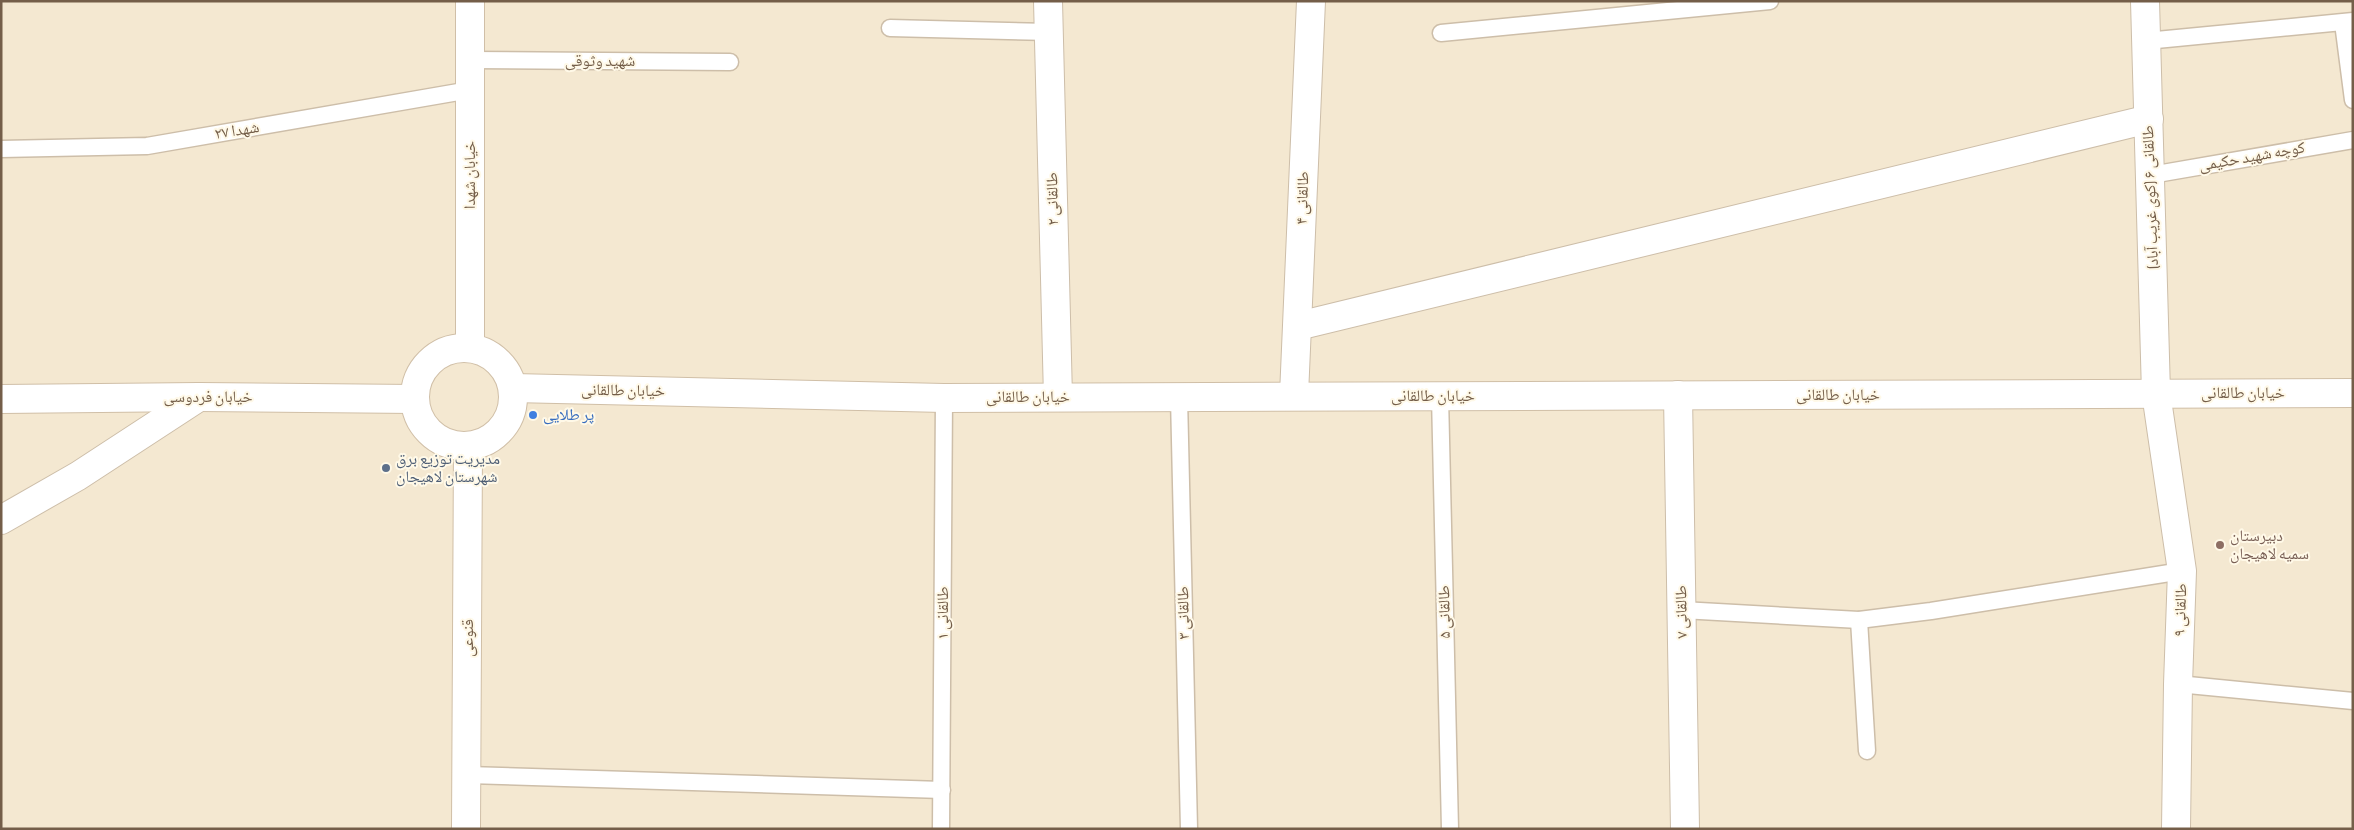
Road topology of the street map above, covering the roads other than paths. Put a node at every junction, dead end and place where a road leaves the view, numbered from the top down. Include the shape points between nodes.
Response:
1 (470, 1) edge
2 (1048, 1) edge
3 (1311, 1) edge
4 (1770, 1) edge
5 (2145, 1) edge
6 (2348, 22) edge
7 (890, 28) dead end
8 (1050, 32) junction
9 (1440, 33) dead end
10 (2146, 41) junction
11 (470, 60) junction
12 (730, 62) dead end
13 (470, 90) junction
14 (2353, 100) edge
15 (2149, 119) junction
16 (2353, 140) edge
17 (1, 149) edge
18 (2150, 175) junction
19 (1298, 326) junction
20 (470, 348) junction
21 (513, 388) junction
22 (2353, 393) edge
23 (2156, 394) junction
24 (1294, 395) junction
25 (1678, 395) junction
26 (1440, 396) junction
27 (199, 397) junction
28 (1058, 397) junction
29 (1179, 397) junction
30 (944, 398) junction
31 (1, 399) edge
32 (415, 399) junction
33 (468, 447) junction
34 (1, 520) edge
35 (2182, 570) junction
36 (1682, 610) junction
37 (1859, 620) junction
38 (2178, 684) junction
39 (2353, 701) edge
40 (1867, 751) dead end
41 (468, 775) junction
42 (942, 790) junction
43 (466, 829) edge
44 (941, 829) edge
45 (1189, 829) edge
46 (1450, 829) edge
47 (1685, 829) edge
48 (2176, 829) edge

1 - 11 main road, خیابان شهدا
2 - 8 main road, طالقانی ۲
3 - 19 main road, طالقانی ۴
4 - 9 lane
5 - 10 main road, طالقانی ۶ (کوی غریب آباد)
6 - 10 lane
6 - 14 lane
7 - 8 lane
8 - 28 main road, طالقانی ۲
10 - 15 main road, طالقانی ۶ (کوی غریب آباد)
11 - 12 lane, شهید وثوقی
11 - 13 main road, خیابان شهدا
13 - 17 lane, ۲۷ شهدا via 147,146
13 - 20 main road, خیابان شهدا
15 - 18 main road, طالقانی ۶ (کوی غریب آباد)
15 - 19 main road
16 - 18 lane, کوچه شهید حکیمی
18 - 23 main road, طالقانی ۶ (کوی غریب آباد)
19 - 24 main road, طالقانی ۴
20 - 21 main road via 499,361
20 - 32 main road via 453,349 425,367 417,382
21 - 30 main road, خیابان طالقانی
21 - 33 main road via 514,403 502,430 491,439
22 - 23 main road, خیابان طالقانی
23 - 25 main road, خیابان طالقانی
23 - 35 main road, طالقانی ۹
24 - 26 main road, خیابان طالقانی
24 - 29 main road, خیابان طالقانی
25 - 26 main road, خیابان طالقانی
25 - 36 main road, طالقانی ۷
26 - 46 lane, طالقانی ۵
27 - 31 main road, خیابان فردوسی
27 - 32 main road, خیابان فردوسی
27 - 34 main road via 78,476
28 - 29 main road, خیابان طالقانی
28 - 30 main road, خیابان طالقانی
29 - 45 lane, طالقانی ۳
30 - 42 lane, طالقانی ۱
32 - 33 main road via 417,414 435,437 448,444
33 - 41 main road, قنوعی
35 - 37 lane
35 - 38 main road, طالقانی ۹
36 - 37 lane
36 - 47 main road, طالقانی ۷
37 - 40 lane
38 - 39 lane
38 - 48 main road, طالقانی ۹
41 - 42 lane
41 - 43 main road, قنوعی
42 - 44 lane, طالقانی ۱

